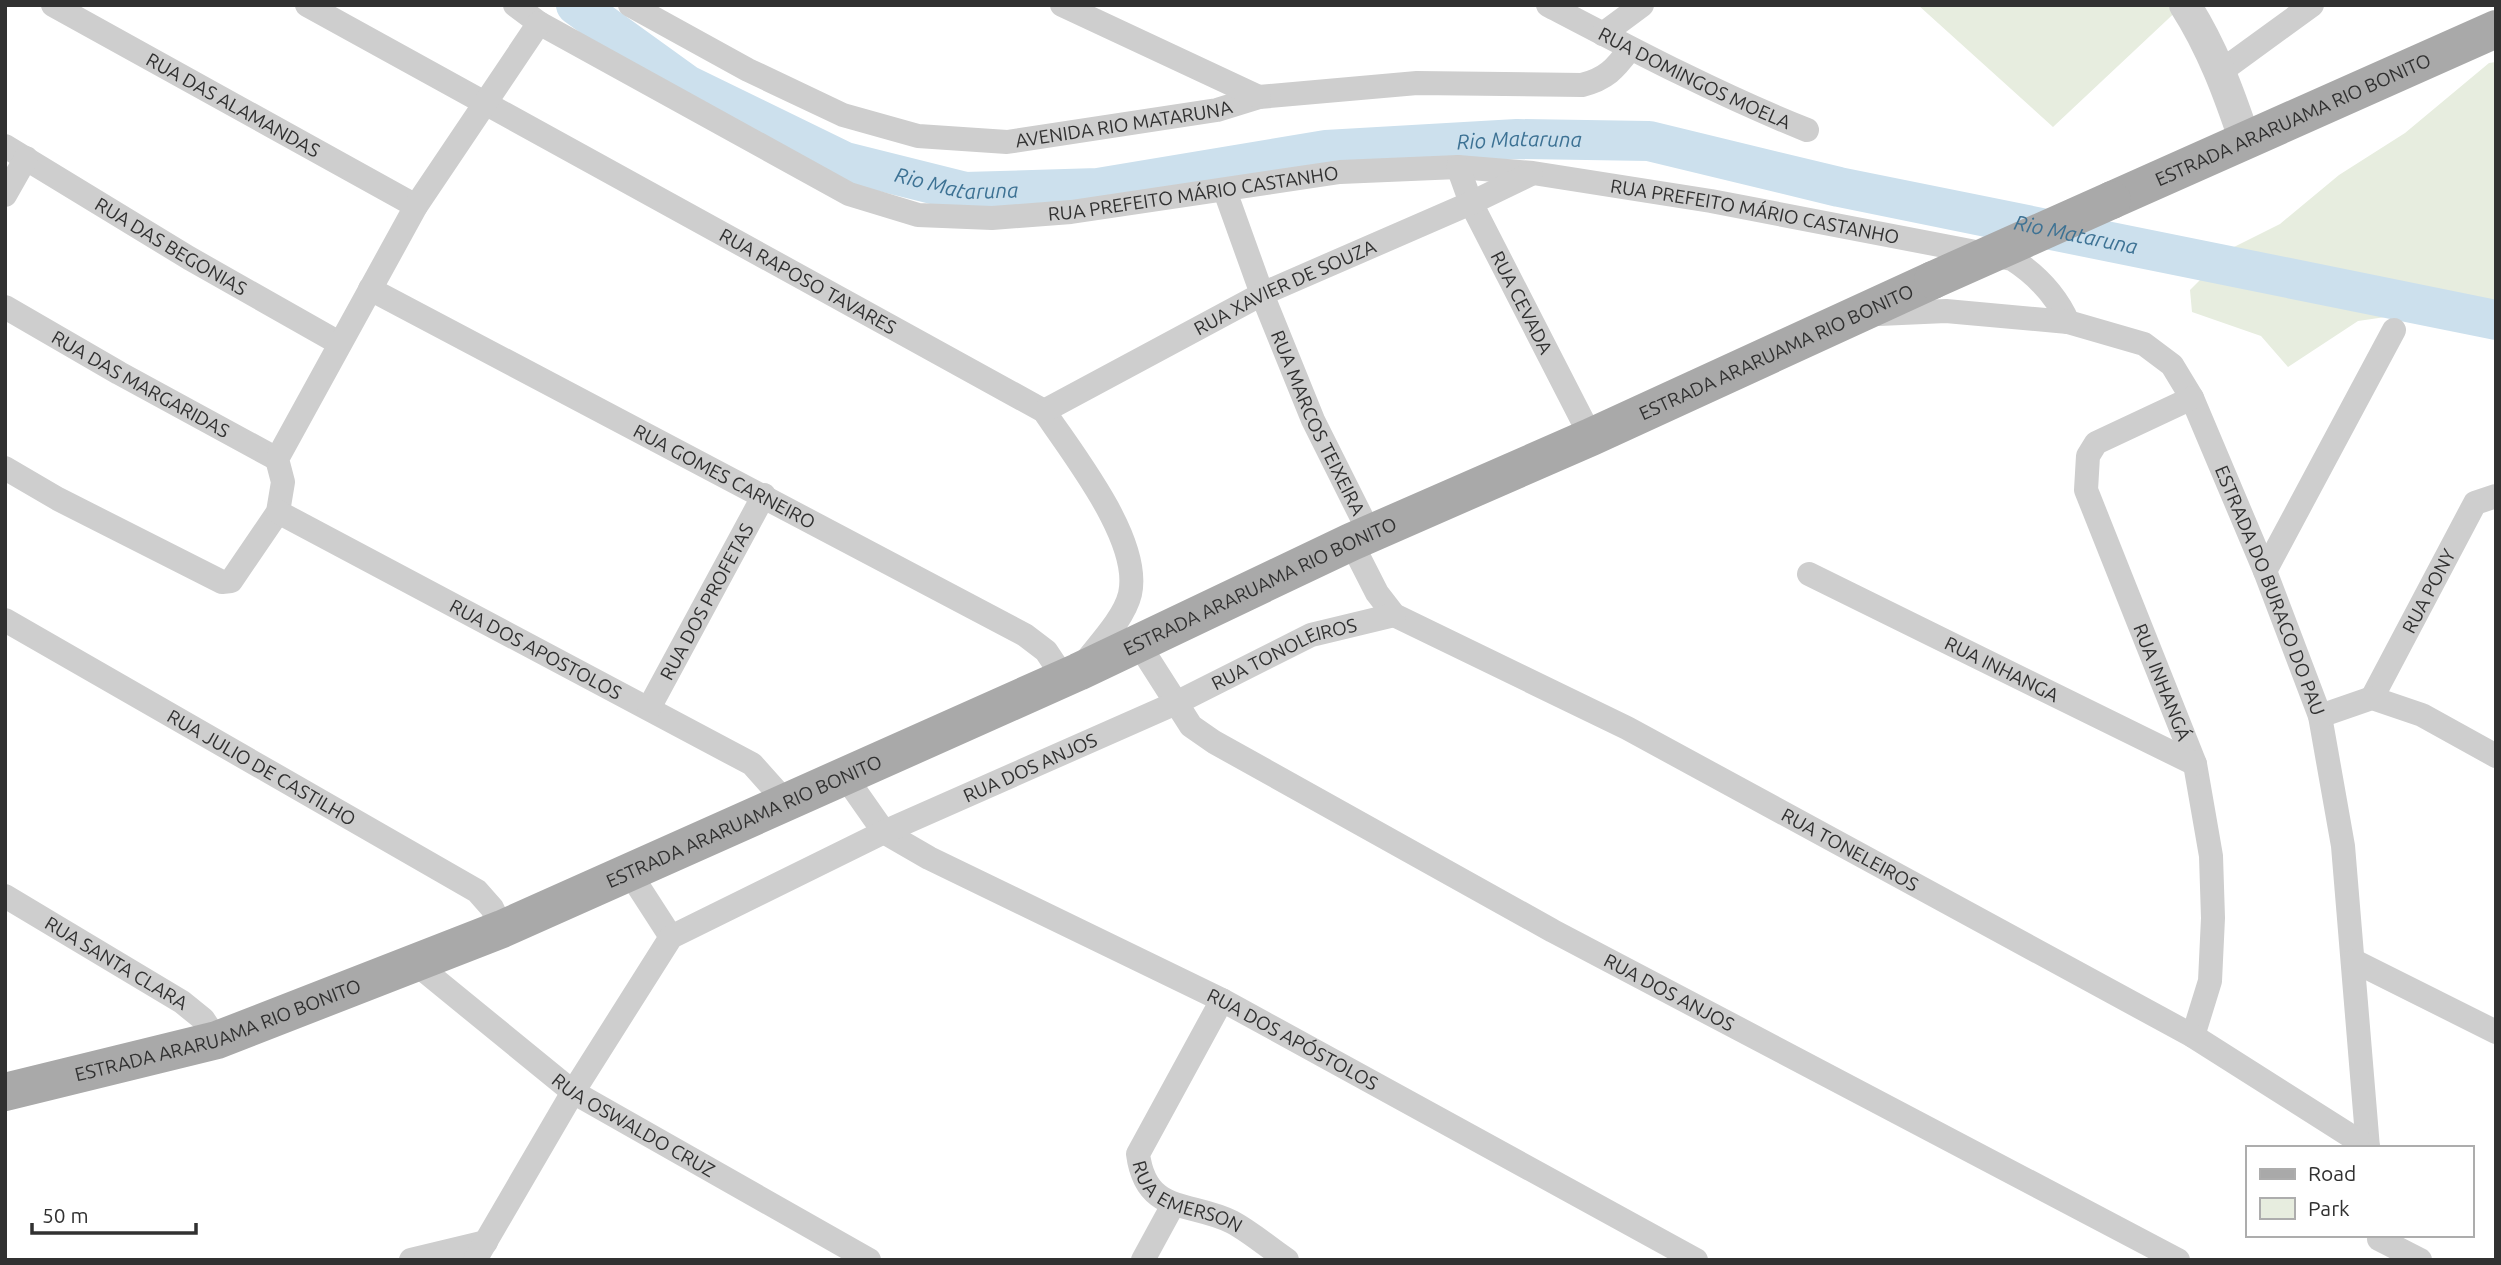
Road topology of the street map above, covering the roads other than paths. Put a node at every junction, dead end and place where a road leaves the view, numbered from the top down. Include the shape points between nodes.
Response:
1 (53, 5) edge
2 (307, 5) edge
3 (515, 5) edge
4 (630, 5) edge
5 (1062, 5) edge
6 (1548, 5) edge
7 (1642, 5) edge
8 (2185, 5) edge
9 (2312, 5) edge
10 (539, 23) junction
11 (2496, 29) edge
12 (1603, 34) junction
13 (1629, 50) junction
14 (2220, 72) junction
15 (1259, 97) junction
16 (484, 103) junction
17 (1807, 130) dead end
18 (2245, 141) junction
19 (16, 152) edge
20 (1458, 167) junction
21 (1532, 173) junction
22 (1225, 191) junction
23 (5, 195) edge
24 (1471, 203) junction
25 (416, 206) junction
26 (370, 289) junction
27 (1262, 293) junction
28 (5, 307) edge
29 (1857, 315) junction
30 (2068, 322) junction
31 (2394, 330) dead end
32 (340, 343) junction
33 (2192, 398) junction
34 (1044, 411) junction
35 (1591, 437) junction
36 (277, 459) junction
37 (5, 468) edge
38 (764, 495) junction
39 (2496, 496) edge
40 (278, 512) junction
41 (1360, 538) junction
42 (2265, 571) junction
43 (1809, 574) dead end
44 (1394, 615) junction
45 (5, 620) edge
46 (1138, 643) junction
47 (1071, 675) junction
48 (2372, 698) junction
49 (1177, 703) junction
50 (649, 708) junction
51 (2320, 716) junction
52 (2496, 756) edge
53 (2195, 764) junction
54 (844, 775) junction
55 (785, 801) junction
56 (884, 832) junction
57 (629, 872) junction
58 (5, 896) edge
59 (502, 929) junction
60 (671, 937) junction
61 (2354, 961) junction
62 (415, 963) junction
63 (1222, 1000) junction
64 (2496, 1032) edge
65 (2193, 1036) junction
66 (217, 1040) junction
67 (5, 1092) edge
68 (573, 1092) junction
69 (2365, 1146) edge
70 (2368, 1146) edge
71 (1172, 1205) junction
72 (2380, 1245) edge
73 (480, 1251) edge
74 (411, 1260) edge
75 (869, 1260) edge
76 (1143, 1260) edge
77 (1287, 1260) edge
78 (1696, 1260) edge
79 (2178, 1260) edge
80 (2420, 1260) edge

1 - 25 street, RUA DAS ALAMANDAS
2 - 16 street, RUA RAPOSO TAVARES
3 - 10 street, RUA PREFEITO MÁRIO CASTANHO
4 - 15 street, AVENIDA RIO MATARUNA via 748,70 843,115 918,136 1007,142 1192,115
5 - 15 street
6 - 12 street, RUA DOMINGOS MOELA
7 - 12 street
8 - 14 street
9 - 14 street
10 - 16 street
10 - 22 street, RUA PREFEITO MÁRIO CASTANHO via 849,194 918,215 992,218 1058,213
11 - 18 main road, ESTRADA ARARUAMA RIO BONITO
12 - 13 street, RUA DOMINGOS MOELA
13 - 15 street, AVENIDA RIO MATARUNA via 1613,72 1582,85 1417,83
13 - 17 street, RUA DOMINGOS MOELA
14 - 18 street
16 - 25 street
16 - 34 street, RUA RAPOSO TAVARES
18 - 29 main road, ESTRADA ARARUAMA RIO BONITO, bridge
19 - 23 street
19 - 32 street, RUA DAS BEGONIAS
20 - 21 street, RUA PREFEITO MÁRIO CASTANHO
20 - 22 street, RUA PREFEITO MÁRIO CASTANHO via 1340,172
20 - 24 street, RUA CEVADA
21 - 24 street, RUA XAVIER DE SOUZA
21 - 30 street, RUA PREFEITO MÁRIO CASTANHO via 1711,201 2012,259 2036,274
22 - 27 street, RUA MARCOS TEIXEIRA
24 - 27 street, RUA XAVIER DE SOUZA
24 - 35 street, RUA CEVADA
25 - 26 street
26 - 32 street
26 - 38 street, RUA GOMES CARNEIRO
27 - 34 street, RUA XAVIER DE SOUZA
27 - 41 street, RUA MARCOS TEIXEIRA
28 - 36 street, RUA DAS MARGARIDAS
29 - 30 street, ESTRADA DO BURACO DO PAU via 1946,311
29 - 35 main road, ESTRADA ARARUAMA RIO BONITO
30 - 33 street, ESTRADA DO BURACO DO PAU via 2144,344 2172,365
31 - 42 street
32 - 36 street
33 - 42 street, ESTRADA DO BURACO DO PAU
33 - 53 street, RUA INHANGÁ via 2096,443 2088,456 2086,490
34 - 47 street, RUA RAPOSO TAVARES via 1090,480 1133,569 1130,596
35 - 41 main road, ESTRADA ARARUAMA RIO BONITO
36 - 40 street via 283,482
37 - 40 street via 222,582 239,573
38 - 47 street, RUA GOMES CARNEIRO via 1025,635
38 - 50 street, RUA DOS PROFETAS
39 - 48 street, RUA PONY via 2475,503
40 - 50 street, RUA DOS APOSTOLOS
41 - 44 street, RUA TONELEIROS via 1377,593
41 - 46 main road, ESTRADA ARARUAMA RIO BONITO
42 - 51 street, ESTRADA DO BURACO DO PAU
43 - 53 street, RUA INHANGA
44 - 49 street, RUA TONOLEIROS via 1311,635
44 - 65 street, RUA TONELEIROS via 1627,727
45 - 59 street, RUA JULIO DE CASTILHO via 477,891
46 - 47 main road, ESTRADA ARARUAMA RIO BONITO
46 - 49 street, RUA DOS ANJOS
47 - 54 main road, ESTRADA ARARUAMA RIO BONITO
48 - 51 street
48 - 52 street via 2422,715
49 - 56 street, RUA DOS ANJOS
49 - 79 street, RUA DOS ANJOS via 1191,726 1214,743 1553,931
50 - 55 street, RUA DOS APOSTOLOS via 751,764
51 - 61 street, ESTRADA DO BURACO DO PAU via 2343,846
53 - 65 street, RUA INHANGÁ via 2211,856 2213,918 2210,981
54 - 55 main road, ESTRADA ARARUAMA RIO BONITO
54 - 56 street, RUA DOS APÓSTOLOS
55 - 57 main road, ESTRADA ARARUAMA RIO BONITO
56 - 60 street
56 - 63 street, RUA DOS APÓSTOLOS
57 - 59 main road, ESTRADA ARARUAMA RIO BONITO
57 - 60 street
58 - 66 street, RUA SANTA CLARA via 182,1002 203,1019
59 - 62 main road, ESTRADA ARARUAMA RIO BONITO
60 - 68 street
61 - 64 street
61 - 70 street, ESTRADA DO BURACO DO PAU
62 - 66 main road, ESTRADA ARARUAMA RIO BONITO
62 - 68 street, RUA OSWALDO CRUZ
63 - 71 street, RUA EMERSON via 1138,1154 1141,1176
63 - 78 street, RUA DOS APÓSTOLOS
65 - 69 street, RUA TONELEIROS
66 - 67 main road, ESTRADA ARARUAMA RIO BONITO
68 - 73 street
68 - 75 street, RUA OSWALDO CRUZ
71 - 76 street
71 - 77 street, RUA EMERSON via 1233,1223
72 - 80 street
73 - 74 street

